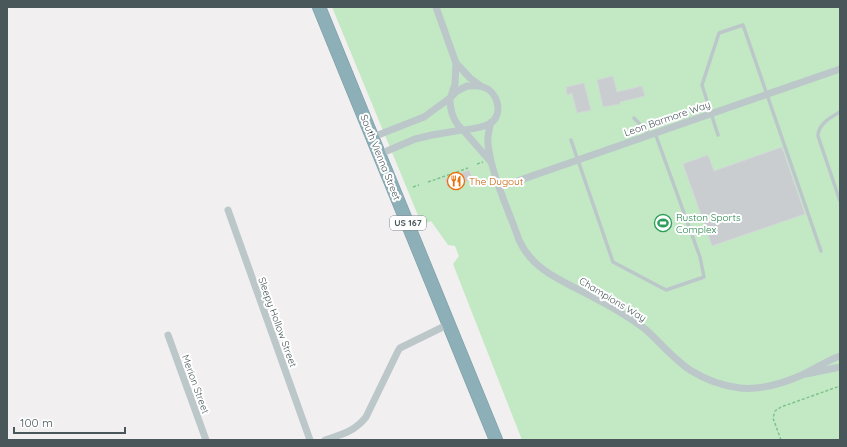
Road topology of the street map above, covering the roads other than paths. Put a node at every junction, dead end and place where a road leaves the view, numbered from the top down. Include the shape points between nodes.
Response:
1 (319, 7) edge
2 (436, 7) edge
3 (456, 63) junction
4 (840, 69) edge
5 (483, 87) junction
6 (767, 94) junction
7 (451, 97) junction
8 (840, 112) edge
9 (711, 114) junction
10 (634, 118) dead end
11 (491, 122) junction
12 (463, 130) junction
13 (653, 134) junction
14 (718, 135) dead end
15 (373, 138) junction
16 (571, 140) dead end
17 (380, 154) junction
18 (578, 160) junction
19 (487, 162) junction
20 (500, 186) junction
21 (840, 201) edge
22 (228, 210) dead end
23 (821, 251) dead end
24 (450, 324) junction
25 (168, 335) dead end
26 (840, 356) edge
27 (840, 367) edge
28 (802, 375) junction
29 (206, 440) edge
30 (310, 440) edge
31 (325, 440) edge
32 (496, 440) edge

1 - 15 highway, South Vienna Street / US 167
2 - 3 street, Champions Way
3 - 5 street, Champions Way
3 - 7 street, Champions Way via 455,84
4 - 6 street, Leon Barmore Way
5 - 7 street via 467,86
5 - 11 street, Champions Way via 491,92 497,102 498,110
6 - 9 street, Leon Barmore Way
6 - 9 lane via 743,25 719,33 702,85
6 - 23 lane
7 - 12 street, Champions Way via 452,115
7 - 15 street via 424,116
8 - 21 lane via 820,127 818,136
9 - 13 street, Leon Barmore Way
9 - 14 lane
10 - 13 lane
11 - 12 street
11 - 19 street, Champions Way
12 - 17 street via 415,139
12 - 19 street, Champions Way
13 - 18 street, Leon Barmore Way
13 - 18 lane via 700,257 704,277 666,290 612,262
15 - 17 highway, South Vienna Street / US 167
16 - 18 lane
17 - 24 highway, South Vienna Street / US 167
18 - 20 street, Leon Barmore Way
19 - 20 street, Champions Way
20 - 28 street, Champions Way via 523,250 533,262 551,276 592,296 628,318 688,369 713,382 743,388 768,386
22 - 30 street, Sleepy Hollow Street
24 - 31 street via 400,348 366,418 349,432
24 - 32 highway, South Vienna Street / US 167
25 - 29 street, Merion Street
26 - 28 street, Champions Way
27 - 28 street, Champions Way

